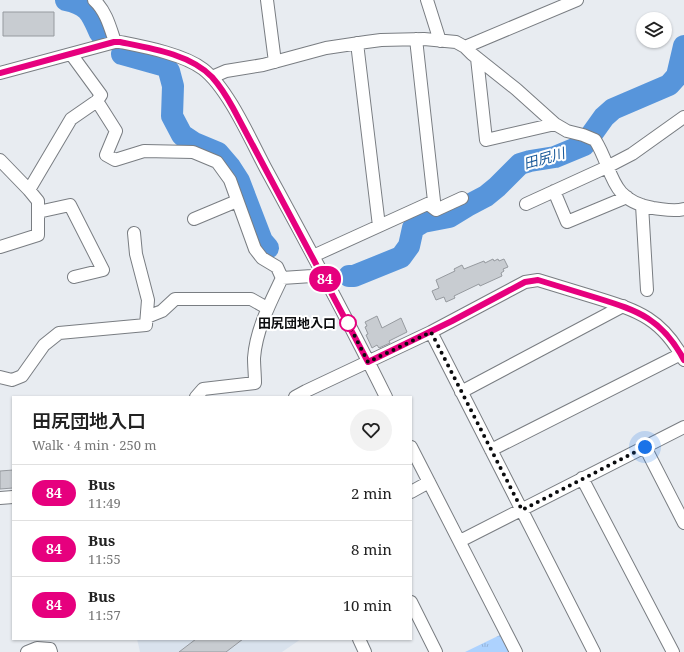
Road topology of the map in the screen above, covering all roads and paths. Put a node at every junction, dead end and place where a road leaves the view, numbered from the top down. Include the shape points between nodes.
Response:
1 (94, 0) edge
2 (267, 0) edge
3 (427, 0) edge
4 (577, 0) edge
5 (416, 39) junction
6 (440, 41) junction
7 (114, 42) junction
8 (357, 43) junction
9 (465, 47) junction
10 (71, 54) junction
11 (477, 58) junction
12 (275, 62) junction
13 (0, 73) edge
14 (212, 77) junction
15 (96, 101) junction
16 (684, 117) edge
17 (555, 124) junction
18 (0, 160) edge
19 (607, 167) junction
20 (29, 190) junction
21 (554, 191) junction
22 (627, 197) junction
23 (462, 198) dead end
24 (237, 201) junction
25 (428, 204) junction
26 (526, 204) dead end
27 (642, 205) junction
28 (684, 209) edge
29 (38, 212) junction
30 (194, 219) dead end
31 (379, 226) junction
32 (134, 233) dead end
33 (0, 247) edge
34 (313, 256) junction
35 (321, 272) junction
36 (74, 277) dead end
37 (282, 278) junction
38 (647, 290) dead end
39 (623, 306) junction
40 (267, 308) junction
41 (147, 317) junction
42 (431, 332) junction
43 (682, 357) edge
44 (368, 362) junction
45 (0, 377) edge
46 (461, 392) junction
47 (197, 396) edge
48 (297, 396) edge
49 (385, 396) edge
50 (684, 428) edge
51 (645, 447) junction
52 (412, 449) edge
53 (491, 450) junction
54 (582, 478) junction
55 (429, 482) junction
56 (412, 491) edge
57 (12, 497) edge
58 (0, 498) edge
59 (522, 510) junction
60 (684, 523) edge
61 (460, 541) junction
62 (412, 604) edge
63 (359, 640) edge
64 (27, 652) edge
65 (51, 652) edge
66 (365, 652) edge
67 (436, 652) edge
68 (516, 652) edge
69 (594, 652) edge
70 (673, 652) edge

1 - 7 street via 106,15
2 - 12 street
3 - 6 street
4 - 9 street
5 - 6 street
5 - 8 street
5 - 25 street via 434,202
6 - 9 street via 456,42
7 - 10 street
7 - 14 street via 178,56 198,66
8 - 12 street via 326,48
8 - 31 street
9 - 11 street
10 - 13 street
10 - 15 street via 101,95
11 - 17 street
11 - 17 street via 486,140
12 - 14 street via 226,70
14 - 34 street via 233,108
15 - 20 street via 71,118
15 - 24 street via 116,131 106,155 115,160 144,151 193,152 217,162 230,180
16 - 19 street via 632,154
17 - 19 street via 567,131 591,138
18 - 20 street
19 - 21 street
19 - 22 street via 620,191
20 - 29 street via 38,201
21 - 22 street via 567,222
21 - 26 street
22 - 27 street
23 - 25 street via 436,210
24 - 30 street
24 - 37 street via 255,249 262,258 277,267
25 - 31 street
27 - 28 street via 672,211
27 - 38 street
29 - 33 street via 38,235
29 - 36 street via 70,205 103,270
31 - 34 street
32 - 41 street via 136,254 148,300
34 - 35 street
35 - 37 street via 312,276
35 - 44 street
37 - 40 street
39 - 42 street via 533,280
39 - 43 street via 640,313 669,335
39 - 46 street
40 - 41 street via 251,299 175,299 162,311
40 - 47 street via 254,357 255,383 203,389
41 - 45 street via 146,325 59,332 44,345 22,376 12,380
42 - 44 street
42 - 46 street
43 - 53 street
44 - 48 street
44 - 49 street
46 - 53 street
50 - 51 street
51 - 54 street
51 - 60 street
52 - 55 street
53 - 59 street
54 - 59 street
54 - 70 street
55 - 56 street
55 - 61 street
57 - 58 street
59 - 61 street
59 - 69 street
61 - 68 street
62 - 67 street
63 - 66 street
64 - 65 street via 37,648 50,649

